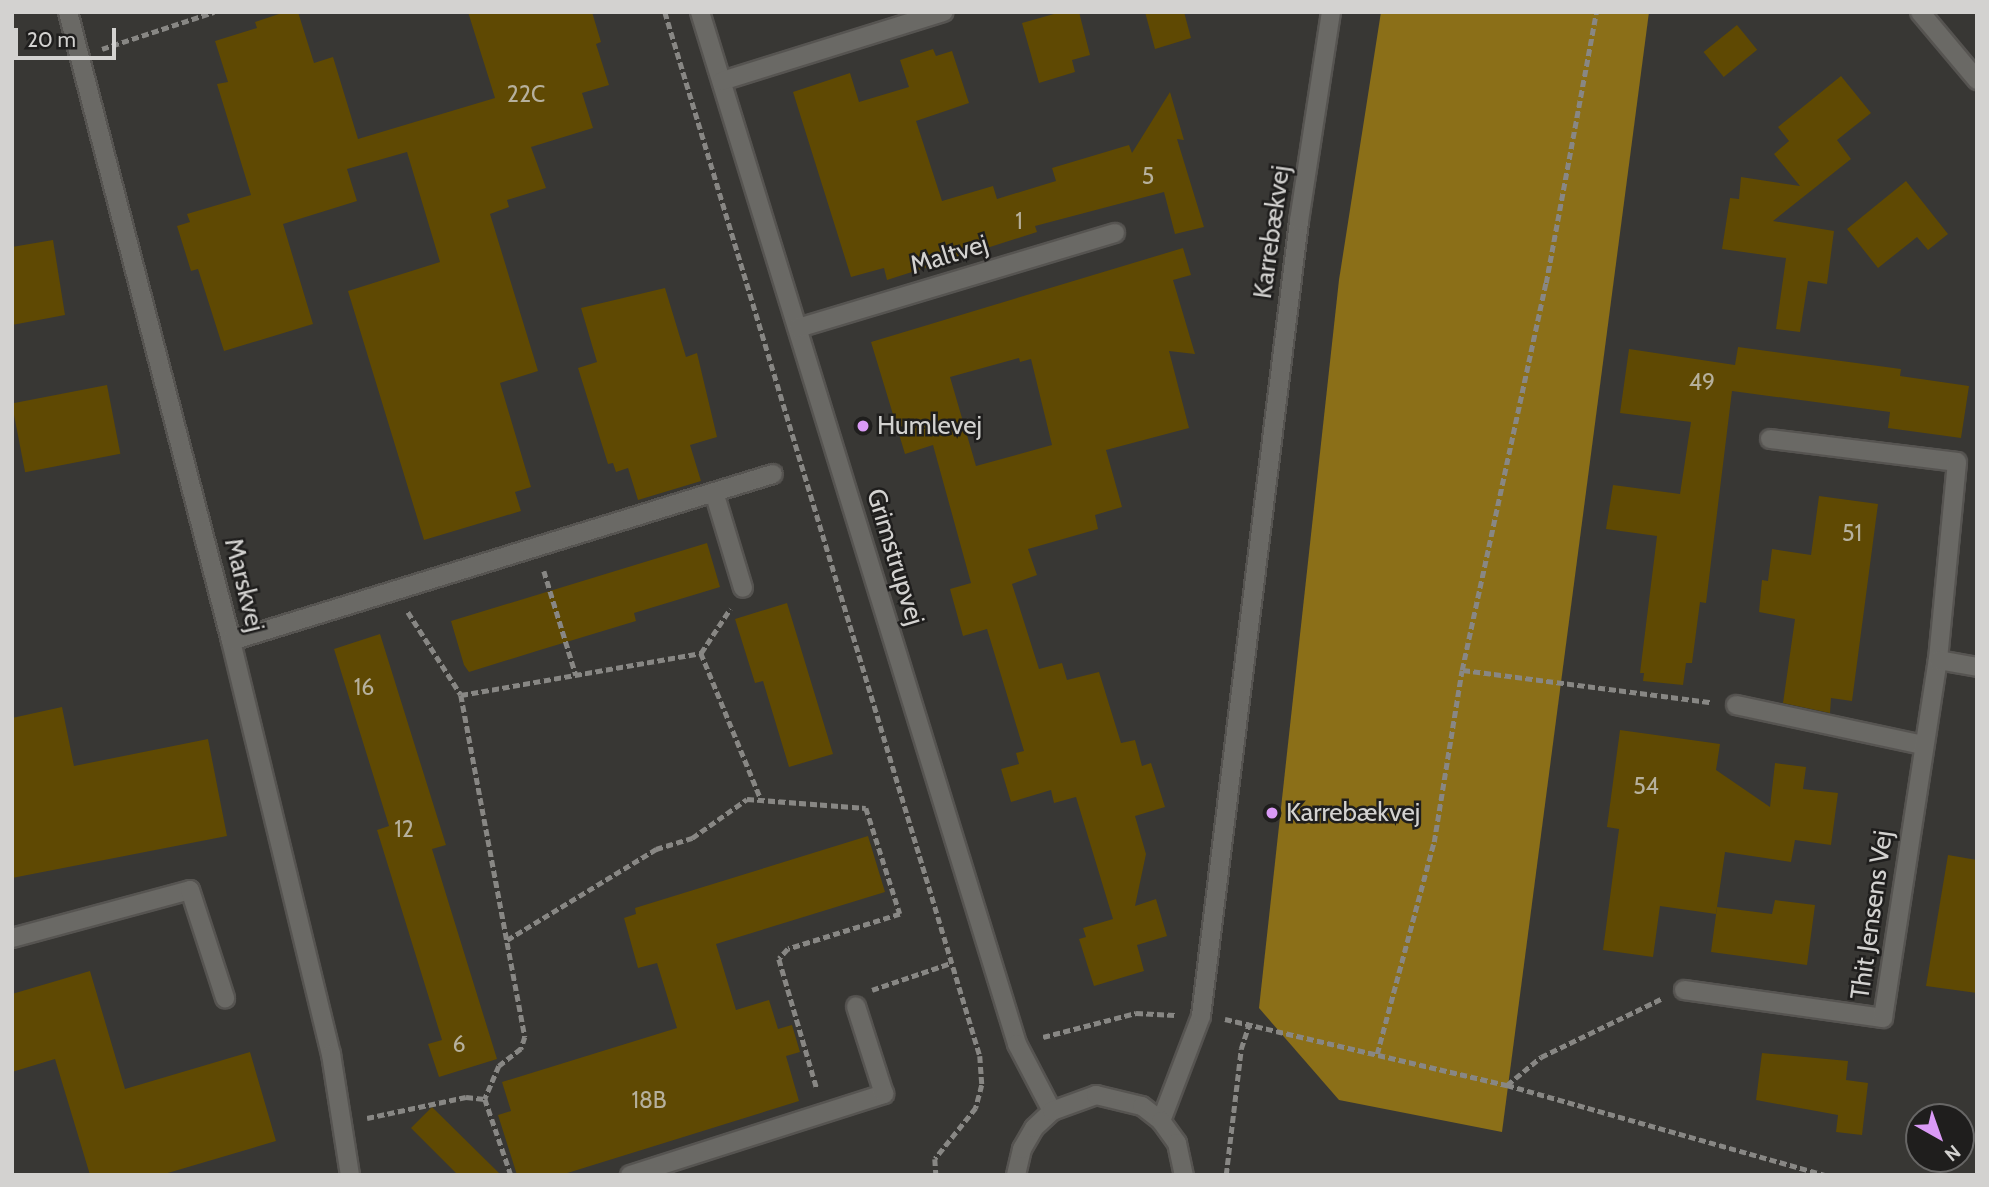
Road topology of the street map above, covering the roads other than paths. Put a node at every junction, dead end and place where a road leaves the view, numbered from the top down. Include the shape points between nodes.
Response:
1 (68, 12) edge
2 (700, 12) edge
3 (944, 12) edge
4 (1331, 12) edge
5 (1920, 12) edge
6 (1977, 80) edge
7 (722, 81) junction
8 (1115, 233) dead end
9 (798, 328) junction
10 (1770, 439) dead end
11 (773, 474) dead end
12 (714, 492) junction
13 (744, 587) road end
14 (231, 641) junction
15 (1938, 660) junction
16 (1977, 667) edge
17 (1736, 705) road end
18 (1923, 744) junction
19 (12, 938) edge
20 (1684, 990) road end
21 (225, 998) dead end
22 (856, 1006) road end
23 (1052, 1111) junction
24 (1161, 1121) junction
25 (350, 1175) edge
26 (630, 1175) edge
27 (1016, 1175) edge
28 (1184, 1175) edge

1 - 14 street, Marskvej
2 - 7 street, Grimstrupvej
3 - 7 street
4 - 24 street, Karrebækvej via 1299,220 1201,1016
5 - 6 street
7 - 9 street, Grimstrupvej
8 - 9 street, Maltvej
9 - 23 street, Grimstrupvej via 1017,1044
10 - 15 street, Thit Jensens Vej via 1957,461
11 - 12 street
12 - 13 street
12 - 14 street
14 - 25 street, Marskvej via 331,1054
15 - 16 street
15 - 18 street, Thit Jensens Vej
17 - 18 street
18 - 20 street, Thit Jensens Vej via 1883,1018
19 - 21 street via 190,890
22 - 26 street via 884,1094
23 - 24 street via 1096,1095 1142,1106
23 - 27 street via 1022,1149
24 - 28 street via 1177,1143

